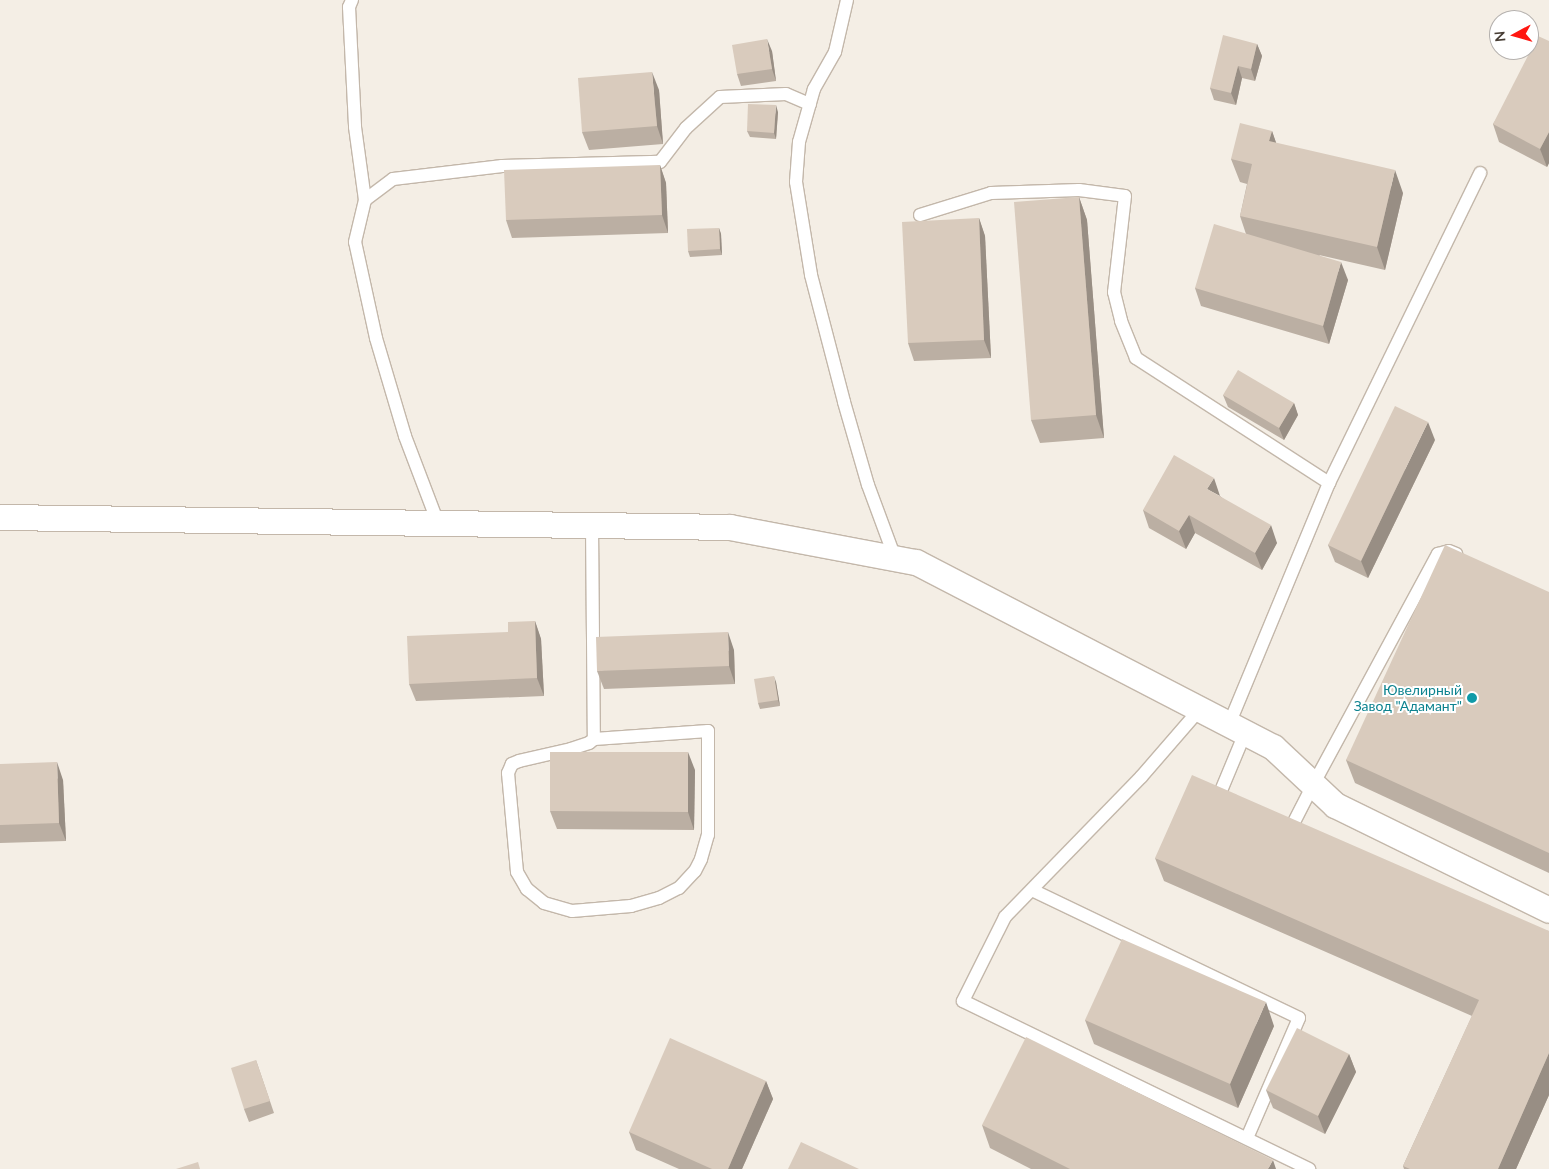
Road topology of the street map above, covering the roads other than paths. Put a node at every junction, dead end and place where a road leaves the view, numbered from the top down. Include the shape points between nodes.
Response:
1 (847, 0) edge
2 (350, 2) edge
3 (810, 104) junction
4 (1480, 174) dead end
5 (364, 200) junction
6 (920, 215) dead end
7 (1328, 483) junction
8 (0, 517) edge
9 (438, 523) junction
10 (592, 525) junction
11 (895, 558) junction
12 (1468, 559) edge
13 (1200, 709) junction
14 (1237, 729) junction
15 (594, 739) junction
16 (1312, 784) junction
17 (1218, 798) edge
18 (1292, 826) edge
19 (1032, 890) junction
20 (1549, 910) edge
21 (1247, 1138) junction
22 (1309, 1169) edge

1 - 3 lane via 835,52 814,89
2 - 5 lane via 355,127
3 - 5 lane via 786,94 720,97 686,128 660,162 502,166 393,179
3 - 11 lane via 799,142 796,182 811,275 868,485
4 - 7 lane
5 - 9 lane via 355,242 376,338 405,436
6 - 7 lane via 991,193 1079,190 1125,196 1114,292 1121,321 1136,358
7 - 14 lane
8 - 9 street
9 - 10 street
10 - 11 street via 730,527
10 - 15 lane
11 - 13 street via 916,562
12 - 16 lane via 1449,551 1438,554
13 - 14 street
13 - 19 lane via 1141,778
14 - 16 street via 1273,747
14 - 17 lane
15 - 15 lane via 708,731 708,835 702,859 679,888 631,906 572,911 544,903 527,889 517,872 508,773 512,764 519,761 571,749
16 - 18 lane
16 - 20 street via 1335,805
19 - 21 lane via 1299,1018
19 - 21 lane via 1005,917 963,1001
21 - 22 lane

